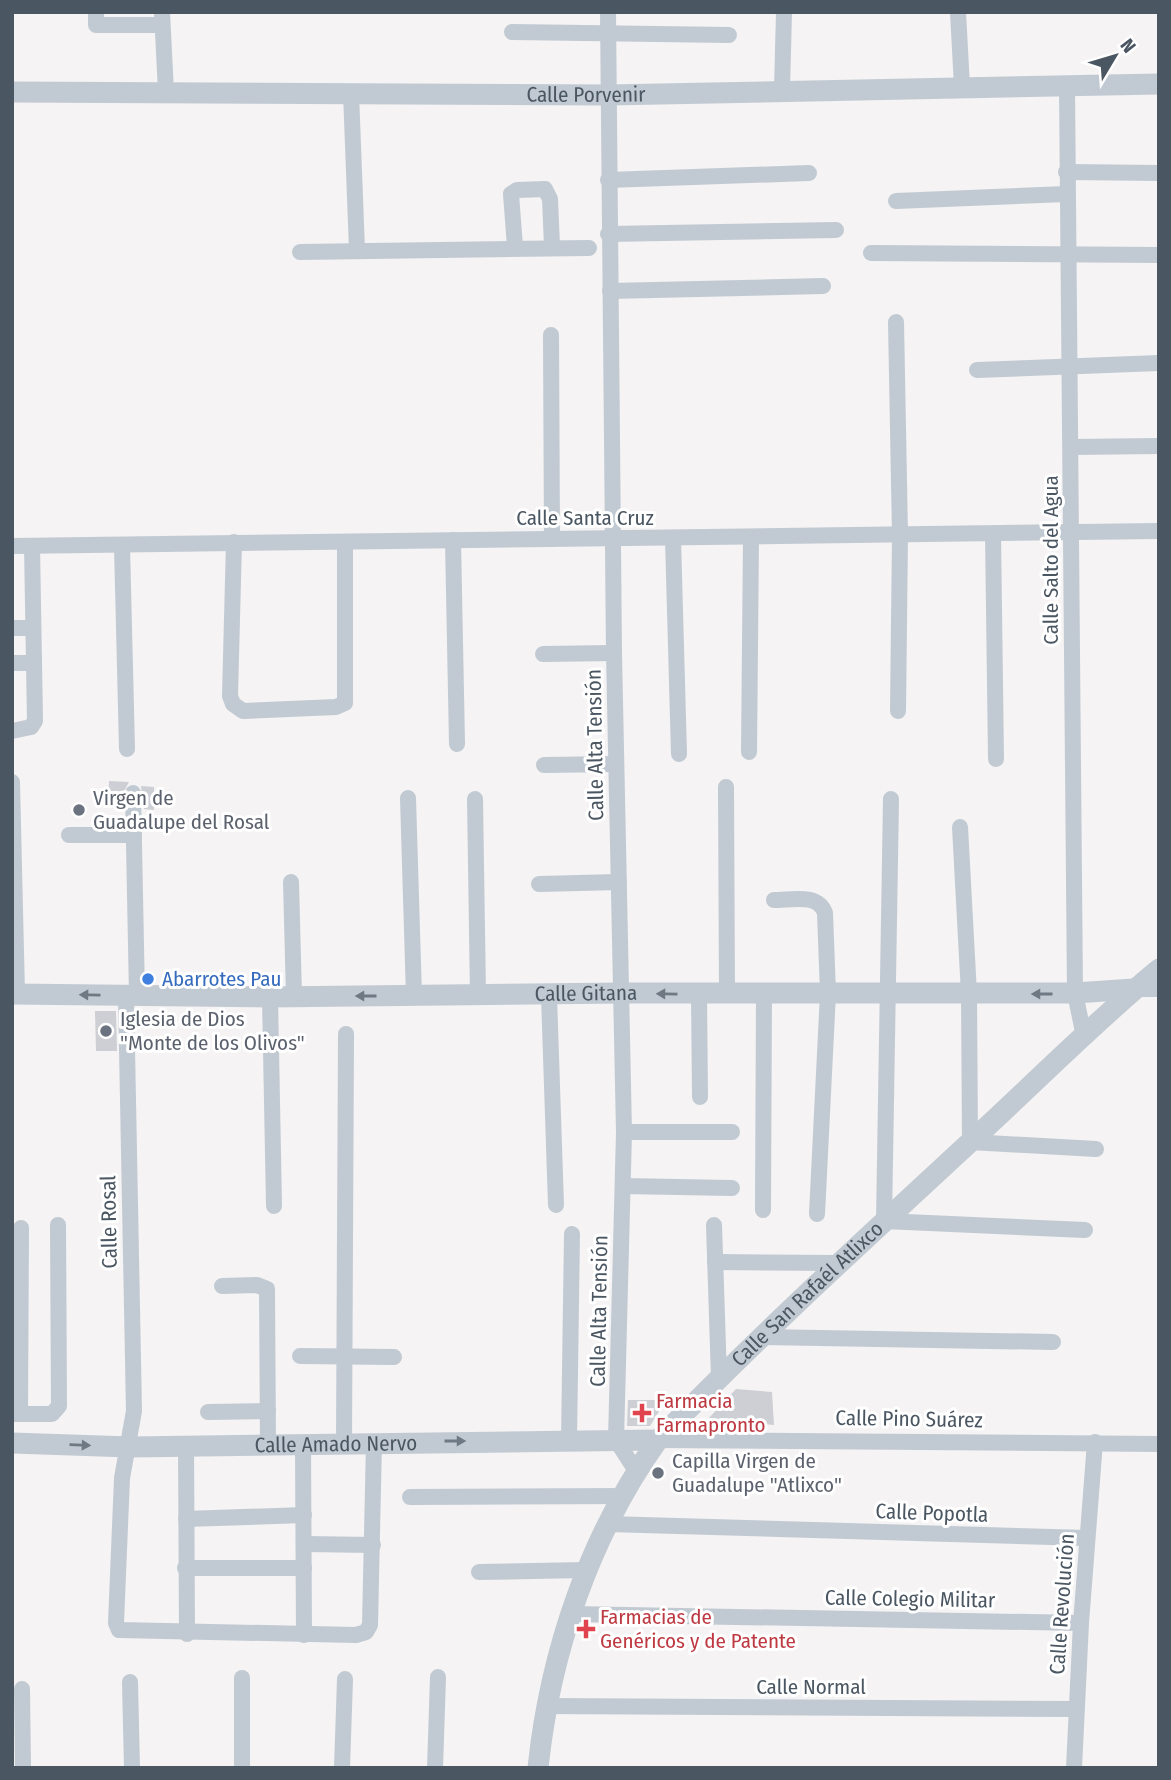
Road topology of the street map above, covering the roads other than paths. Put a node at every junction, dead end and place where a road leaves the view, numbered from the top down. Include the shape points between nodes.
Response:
1 (96, 12) edge
2 (608, 12) edge
3 (784, 12) edge
4 (958, 12) edge
5 (162, 18) edge
6 (512, 32) dead end
7 (608, 33) junction
8 (729, 35) dead end
9 (1159, 84) edge
10 (1067, 86) junction
11 (962, 87) junction
12 (782, 90) junction
13 (12, 92) edge
14 (166, 92) junction
15 (351, 93) junction
16 (608, 94) junction
17 (1066, 172) junction
18 (809, 173) dead end
19 (1159, 173) edge
20 (608, 180) junction
21 (1066, 194) junction
22 (896, 201) dead end
23 (836, 230) dead end
24 (608, 234) junction
25 (552, 246) junction
26 (515, 247) junction
27 (589, 248) dead end
28 (357, 250) junction
29 (300, 252) dead end
30 (871, 253) dead end
31 (1068, 255) junction
32 (1159, 256) edge
33 (823, 286) dead end
34 (610, 291) junction
35 (896, 322) dead end
36 (551, 335) dead end
37 (1159, 363) edge
38 (1069, 365) junction
39 (977, 370) dead end
40 (1159, 446) edge
41 (1072, 447) junction
42 (1071, 531) junction
43 (1159, 531) edge
44 (993, 534) junction
45 (900, 535) junction
46 (751, 538) junction
47 (552, 539) junction
48 (673, 539) junction
49 (453, 540) junction
50 (613, 540) junction
51 (234, 542) junction
52 (345, 542) junction
53 (12, 546) edge
54 (32, 546) junction
55 (122, 546) junction
56 (12, 628) edge
57 (32, 628) junction
58 (614, 653) junction
59 (543, 654) dead end
60 (12, 663) edge
61 (32, 663) junction
62 (898, 711) dead end
63 (12, 731) edge
64 (457, 744) dead end
65 (127, 749) dead end
66 (749, 751) dead end
67 (679, 754) dead end
68 (996, 759) dead end
69 (616, 764) junction
70 (544, 765) dead end
71 (12, 782) edge
72 (726, 787) dead end
73 (133, 793) dead end
74 (408, 798) dead end
75 (475, 799) dead end
76 (891, 799) dead end
77 (960, 827) dead end
78 (69, 835) dead end
79 (134, 835) junction
80 (291, 882) dead end
81 (619, 882) junction
82 (539, 884) dead end
83 (774, 900) dead end
84 (1159, 969) edge
85 (1134, 989) junction
86 (1159, 989) edge
87 (622, 993) junction
88 (727, 993) junction
89 (828, 993) junction
90 (1075, 993) junction
91 (14, 994) edge
92 (699, 994) junction
93 (764, 994) junction
94 (890, 994) junction
95 (969, 994) junction
96 (132, 996) junction
97 (414, 996) junction
98 (478, 996) junction
99 (549, 996) junction
100 (294, 997) junction
101 (270, 998) junction
102 (1083, 1032) junction
103 (346, 1034) dead end
104 (700, 1097) dead end
105 (624, 1132) junction
106 (732, 1132) dead end
107 (970, 1142) junction
108 (1096, 1149) dead end
109 (623, 1185) junction
110 (732, 1188) dead end
111 (556, 1205) dead end
112 (274, 1206) dead end
113 (762, 1210) dead end
114 (817, 1214) dead end
115 (884, 1221) junction
116 (714, 1224) dead end
117 (58, 1225) dead end
118 (21, 1228) dead end
119 (1085, 1230) dead end
120 (572, 1234) dead end
121 (715, 1262) junction
122 (838, 1263) junction
123 (222, 1286) dead end
124 (763, 1337) junction
125 (1053, 1342) dead end
126 (300, 1356) dead end
127 (345, 1356) junction
128 (394, 1357) dead end
129 (719, 1378) junction
130 (268, 1411) junction
131 (208, 1412) dead end
132 (16, 1414) edge
133 (569, 1440) junction
134 (616, 1440) junction
135 (658, 1440) junction
136 (344, 1442) junction
137 (374, 1442) junction
138 (1095, 1442) junction
139 (12, 1443) edge
140 (268, 1444) junction
141 (303, 1444) junction
142 (1159, 1444) edge
143 (187, 1446) junction
144 (130, 1447) junction
145 (636, 1471) junction
146 (624, 1496) junction
147 (410, 1497) dead end
148 (304, 1514) junction
149 (186, 1519) junction
150 (608, 1524) junction
151 (1087, 1538) junction
152 (306, 1544) junction
153 (373, 1545) junction
154 (185, 1568) junction
155 (304, 1568) junction
156 (585, 1570) junction
157 (479, 1572) dead end
158 (570, 1614) junction
159 (1081, 1623) junction
160 (187, 1634) junction
161 (304, 1634) junction
162 (438, 1677) dead end
163 (242, 1678) dead end
164 (345, 1679) dead end
165 (130, 1682) dead end
166 (22, 1689) dead end
167 (546, 1706) junction
168 (1076, 1709) junction
169 (23, 1768) edge
170 (132, 1768) edge
171 (242, 1768) edge
172 (342, 1768) edge
173 (435, 1768) edge
174 (538, 1768) edge
175 (1074, 1768) edge

1 - 5 street via 96,25
2 - 7 street, Calle Alta Tensión
3 - 12 street
4 - 11 street
5 - 14 street
6 - 7 street
7 - 8 street
7 - 16 street, Calle Alta Tensión
9 - 10 street, Calle Porvenir
10 - 11 street, Calle Porvenir
10 - 17 street, Calle Salto del Agua
11 - 12 street, Calle Porvenir
12 - 16 street, Calle Porvenir
13 - 14 street, Calle Porvenir
14 - 15 street, Calle Porvenir
15 - 16 street, Calle Porvenir
15 - 28 street
16 - 20 street, Calle Alta Tensión
17 - 19 street
17 - 21 street, Calle Salto del Agua
18 - 20 street
20 - 24 street, Calle Alta Tensión
21 - 22 street
21 - 31 street, Calle Salto del Agua
23 - 24 street
24 - 34 street, Calle Alta Tensión
25 - 26 street
25 - 26 street via 550,199 545,189 512,194
25 - 27 street
26 - 28 street
28 - 29 street
30 - 31 street
31 - 32 street
31 - 38 street, Calle Salto del Agua
33 - 34 street
34 - 50 street, Calle Alta Tensión
35 - 45 street
36 - 47 street
37 - 38 street
38 - 39 street
38 - 41 street, Calle Salto del Agua
40 - 41 street
41 - 42 street, Calle Salto del Agua
42 - 43 street, Calle Santa Cruz
42 - 44 street, Calle Santa Cruz
42 - 90 street, Calle Salto del Agua
44 - 45 street, Calle Santa Cruz
44 - 68 street
45 - 46 street, Calle Santa Cruz
45 - 62 street
46 - 48 street, Calle Santa Cruz
46 - 66 street
47 - 49 street, Calle Santa Cruz
47 - 50 street, Calle Santa Cruz
48 - 50 street, Calle Santa Cruz
48 - 67 street
49 - 52 street, Calle Santa Cruz
49 - 64 street
50 - 58 street, Calle Alta Tensión
51 - 52 street, Calle Santa Cruz
51 - 52 street via 230,696 243,710 345,703
51 - 55 street, Calle Santa Cruz
53 - 54 street, Calle Santa Cruz
54 - 55 street, Calle Santa Cruz
54 - 57 street
55 - 65 street
56 - 57 street
57 - 61 street
58 - 59 street
58 - 69 street, Calle Alta Tensión
60 - 61 street
61 - 63 street via 35,721 31,727
69 - 70 street
69 - 81 street, Calle Alta Tensión
71 - 91 street
72 - 88 street
73 - 79 street, Calle Rosal
74 - 97 street
75 - 98 street
76 - 94 street
77 - 95 street
78 - 79 street
79 - 96 street, Calle Rosal
80 - 100 street
81 - 82 street
81 - 87 street, Calle Alta Tensión
83 - 89 street via 814,900 822,905
84 - 85 street, Calle San Rafaél Atlixco
85 - 86 street, Calle Gitana
85 - 90 street, Calle Gitana
85 - 102 street, Calle San Rafaél Atlixco
92 -> 87 street, Calle Gitana
87 - 99 street, Calle Gitana
87 - 105 street, Calle Alta Tensión
88 - 92 street, Calle Gitana
88 - 93 street, Calle Gitana
89 - 93 street, Calle Gitana
89 - 94 street, Calle Gitana
89 - 114 street
90 -> 95 street, Calle Gitana
90 - 102 street, Calle Salto del Agua
96 -> 91 street, Calle Gitana
92 - 104 street
93 - 113 street
94 - 95 street, Calle Gitana
94 - 115 street
95 - 107 street
96 - 101 street, Calle Gitana
96 - 144 street, Calle Rosal via 134,1411
97 - 98 street, Calle Gitana
97 -> 100 street, Calle Gitana
98 - 99 street, Calle Gitana
99 - 111 street
100 - 101 street, Calle Gitana
101 - 112 street
102 - 107 street, Calle San Rafaél Atlixco
103 - 127 street
105 - 106 street
105 - 109 street, Calle Alta Tensión
107 - 108 street
107 - 115 street, Calle San Rafaél Atlixco
109 - 110 street
109 - 134 street, Calle Alta Tensión
115 - 119 street
115 - 122 street, Calle San Rafaél Atlixco
116 - 121 street
117 - 132 street via 59,1405 52,1414
118 - 132 street
120 - 133 street
121 - 122 street
121 - 129 street
122 - 124 street, Calle San Rafaél Atlixco
123 - 130 street via 267,1289
124 - 125 street
124 - 129 street, Calle San Rafaél Atlixco
126 - 127 street
127 - 128 street
127 - 136 street
129 - 135 street, Calle San Rafaél Atlixco
130 - 131 street
130 - 140 street
133 - 134 street, Calle Amado Nervo
137 -> 133 street, Calle Amado Nervo
134 - 135 street, Calle Amado Nervo
134 - 145 street
135 - 138 street, Calle Pino Suárez
135 - 145 street, Calle San Rafaél Atlixco
136 - 137 street, Calle Amado Nervo
136 - 141 street, Calle Amado Nervo
137 - 153 street
138 - 142 street, Calle Pino Suárez
138 - 151 street, Calle Revolución
139 -> 144 street, Calle Amado Nervo
140 - 141 street, Calle Amado Nervo
140 - 143 street, Calle Amado Nervo
141 - 148 street
143 - 144 street, Calle Amado Nervo
143 - 149 street
144 - 160 street, Calle Rosal via 122,1478 116,1623 128,1632
145 - 146 street, Calle San Rafaél Atlixco
146 - 147 street
146 - 150 street, Calle San Rafaél Atlixco
148 - 149 street
148 - 152 street
149 - 154 street
150 - 151 street, Calle Popotla
150 - 156 street, Calle San Rafaél Atlixco
151 - 159 street, Calle Revolución
152 - 153 street
152 - 155 street
153 - 161 street via 366,1632
154 - 155 street
154 - 160 street
155 - 161 street
156 - 157 street
156 - 158 street, Calle San Rafaél Atlixco
158 - 159 street, Calle Colegio Militar
158 - 167 street, Calle San Rafaél Atlixco
159 - 168 street, Calle Revolución
160 - 161 street
162 - 173 street
163 - 171 street
164 - 172 street
165 - 170 street
166 - 169 street
167 - 168 street, Calle Normal
167 - 174 street, Calle San Rafaél Atlixco
168 - 175 street, Calle Revolución

